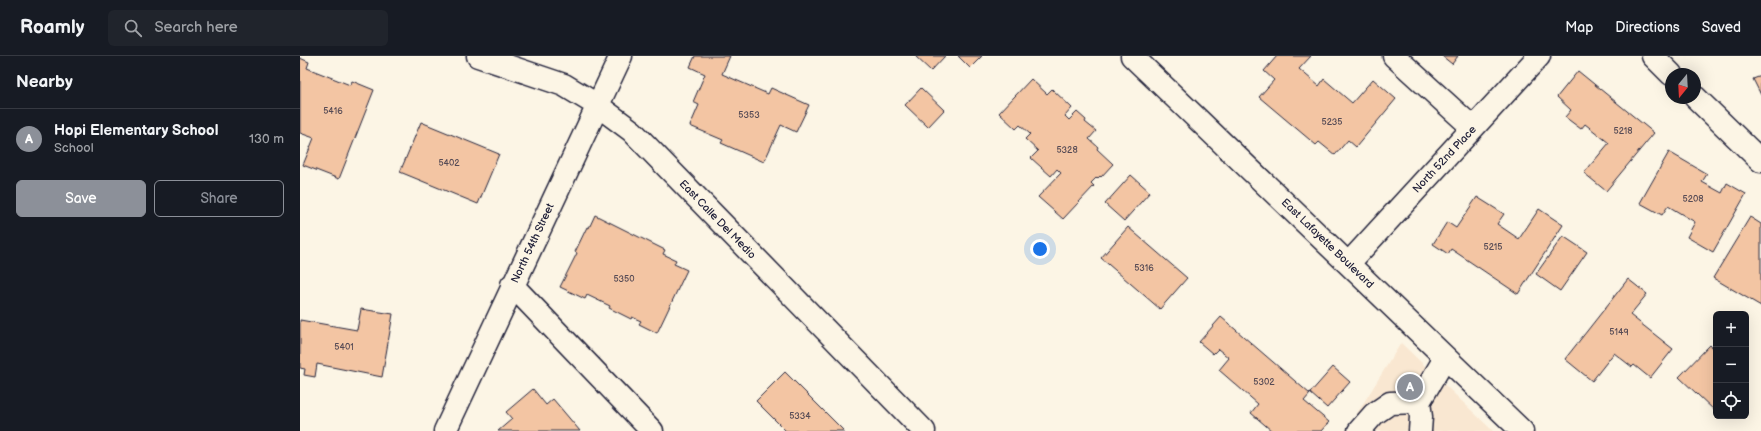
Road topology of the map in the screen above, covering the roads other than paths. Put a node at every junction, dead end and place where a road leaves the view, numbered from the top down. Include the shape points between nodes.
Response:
1 (478, 56) edge
2 (621, 56) edge
3 (1132, 56) edge
4 (1394, 56) edge
5 (1539, 56) edge
6 (1653, 56) edge
7 (1665, 68) edge
8 (1701, 103) edge
9 (597, 105) junction
10 (1473, 128) junction
11 (1761, 161) edge
12 (1349, 262) junction
13 (512, 285) junction
14 (1445, 358) junction
15 (1419, 402) junction
16 (444, 431) edge
17 (652, 431) edge
18 (924, 431) edge
19 (1360, 431) edge
20 (1420, 431) edge
21 (1522, 431) edge

1 - 9 street, East Calle Del Medio via 564,85
2 - 9 street, North 54th Street
3 - 12 street, East Lafayette Boulevard
4 - 10 street
5 - 10 street, North 52nd Place
6 - 7 street
8 - 11 street
9 - 13 street, North 54th Street
9 - 18 street, East Calle Del Medio via 632,131
10 - 12 street, North 52nd Place
12 - 14 street, East Lafayette Boulevard
13 - 16 street, North 54th Street
13 - 17 street
14 - 15 street
14 - 21 street, East Lafayette Boulevard
15 - 19 street via 1390,403 1374,414
15 - 20 street

